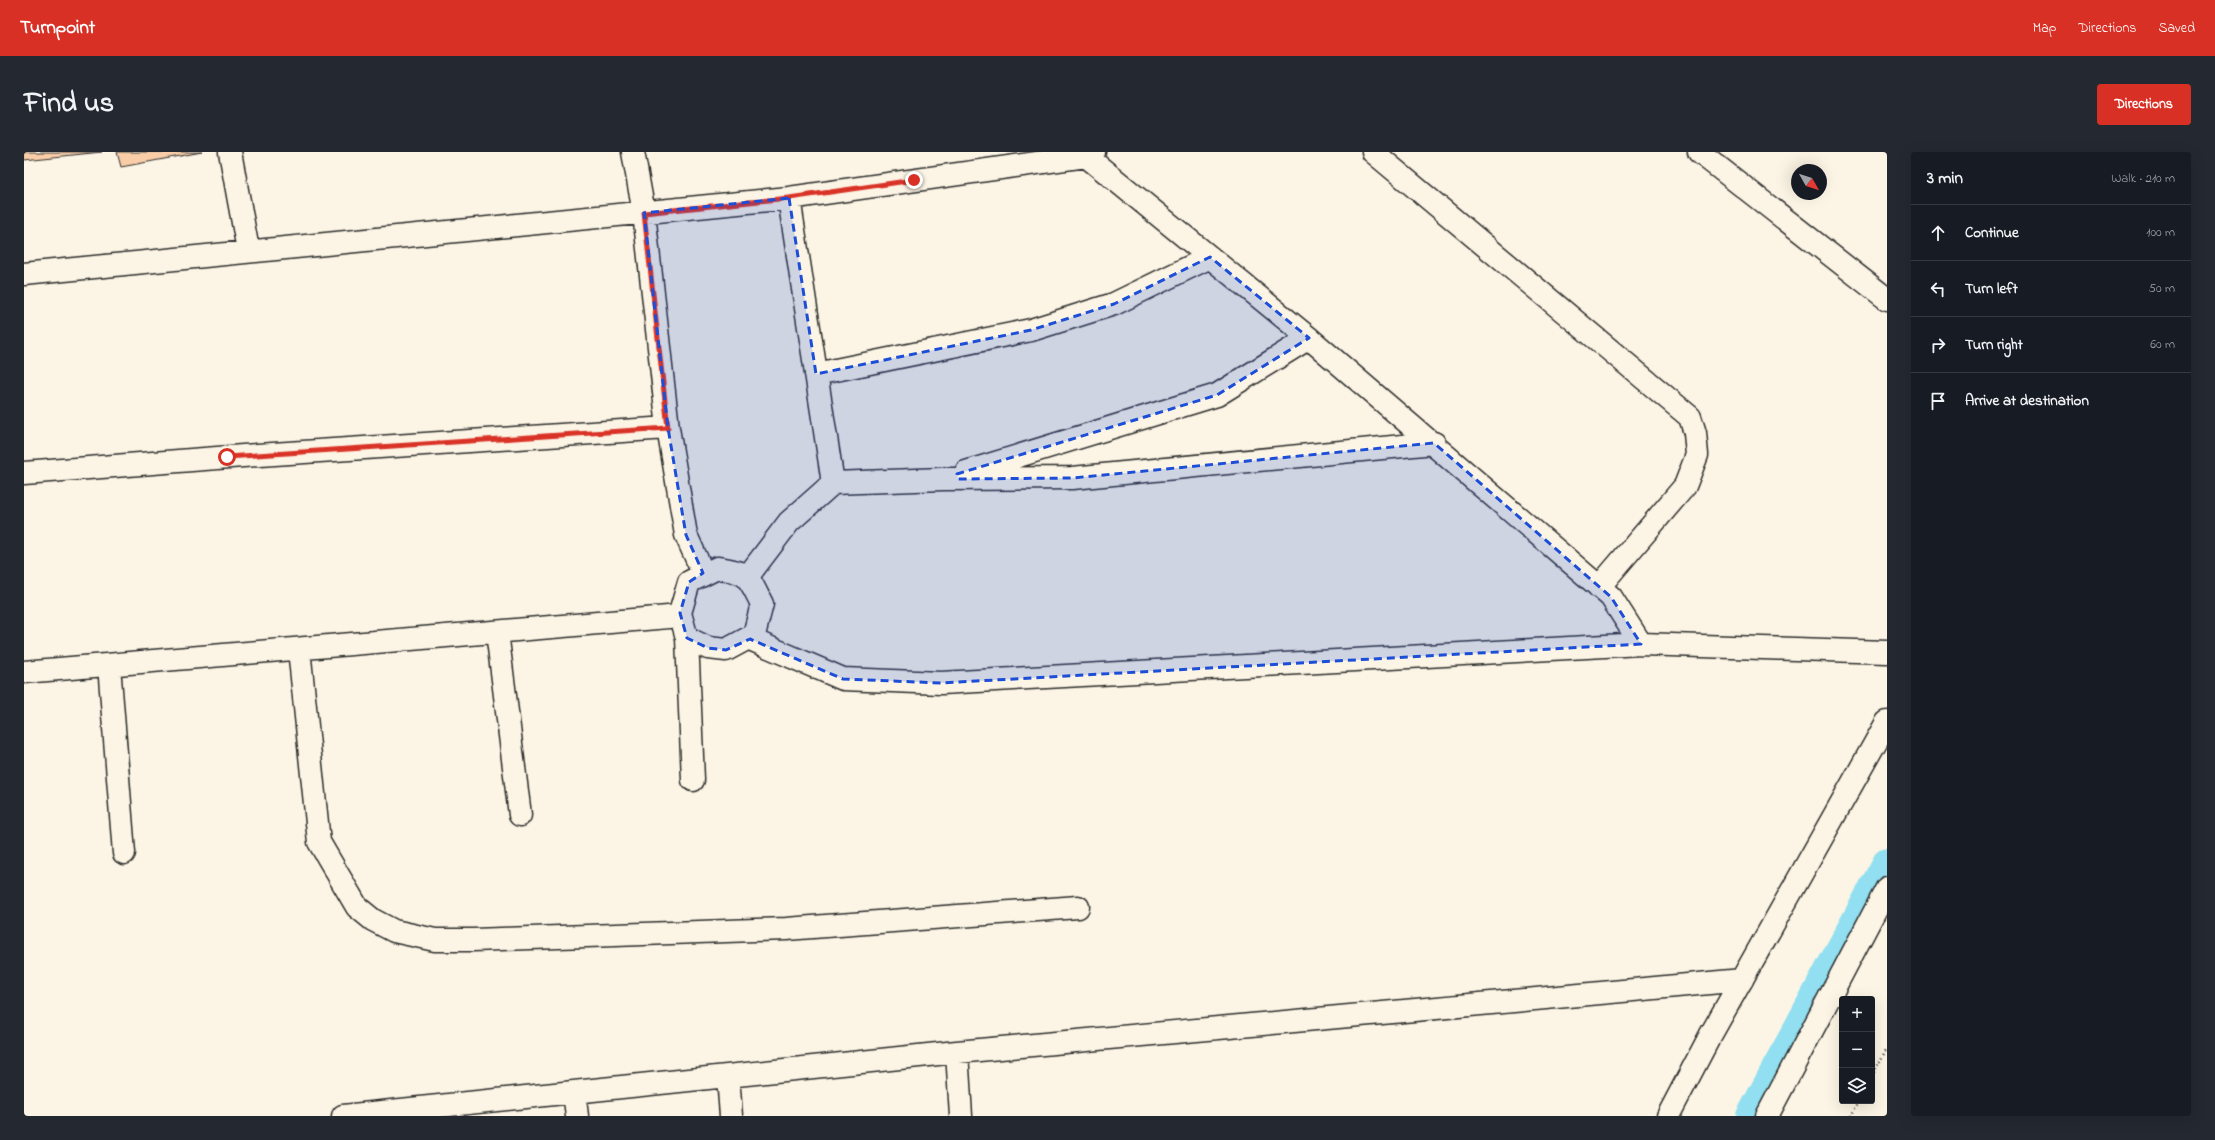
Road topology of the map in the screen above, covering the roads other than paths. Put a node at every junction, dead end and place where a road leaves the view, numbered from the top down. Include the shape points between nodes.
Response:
1 (230, 152) edge
2 (633, 152) edge
3 (1373, 152) edge
4 (1699, 152) edge
5 (1090, 154) edge
6 (789, 198) junction
7 (644, 213) junction
8 (248, 250) junction
9 (1210, 257) junction
10 (24, 274) edge
11 (1887, 299) edge
12 (1309, 338) junction
13 (816, 374) junction
14 (668, 428) junction
15 (1434, 443) junction
16 (24, 473) edge
17 (943, 479) junction
18 (833, 483) junction
19 (703, 573) junction
20 (748, 576) junction
21 (1599, 587) junction
22 (680, 616) junction
23 (497, 632) junction
24 (687, 638) junction
25 (750, 638) junction
26 (1641, 644) junction
27 (299, 649) junction
28 (1887, 652) edge
29 (110, 665) junction
30 (24, 672) edge
31 (1887, 722) edge
32 (694, 780) dead end
33 (520, 815) dead end
34 (124, 853) dead end
35 (1887, 888) edge
36 (1078, 907) dead end
37 (1742, 980) junction
38 (957, 1052) junction
39 (728, 1076) junction
40 (574, 1092) junction
41 (428, 1112) edge
42 (343, 1116) edge
43 (577, 1116) edge
44 (732, 1116) edge
45 (961, 1116) edge
46 (1668, 1116) edge
47 (1767, 1116) edge

1 - 8 street
2 - 7 street
3 - 21 street via 1690,417 1695,433 1697,455 1685,486
4 - 11 street
5 - 6 street
5 - 9 street
6 - 7 street
6 - 13 street
7 - 8 street
7 - 14 street
8 - 10 street
9 - 12 street
9 - 13 street via 1114,304 1031,330
12 - 15 street
12 - 17 street via 1217,395
13 - 18 street
14 - 16 street
14 - 19 street via 686,535
15 - 17 street via 1072,478
15 - 21 street
17 - 18 street
18 - 20 street via 789,522
19 - 20 street via 717,568 736,570
19 - 22 street via 689,582
20 - 25 street via 762,604 754,635
21 - 26 street via 1611,597
22 - 23 street
22 - 24 street
23 - 27 street
23 - 33 street
24 - 25 street via 708,648 726,650
24 - 32 street
25 - 26 street via 843,679 940,684
26 - 28 street
27 - 29 street
27 - 36 street via 318,842 357,907 373,920 394,931 435,940 473,940 786,929
29 - 30 street
29 - 34 street
31 - 37 street
35 - 47 street
37 - 38 street
37 - 46 street
38 - 39 street
38 - 45 street
39 - 40 street
39 - 44 street
40 - 41 street
40 - 43 street
41 - 42 street

